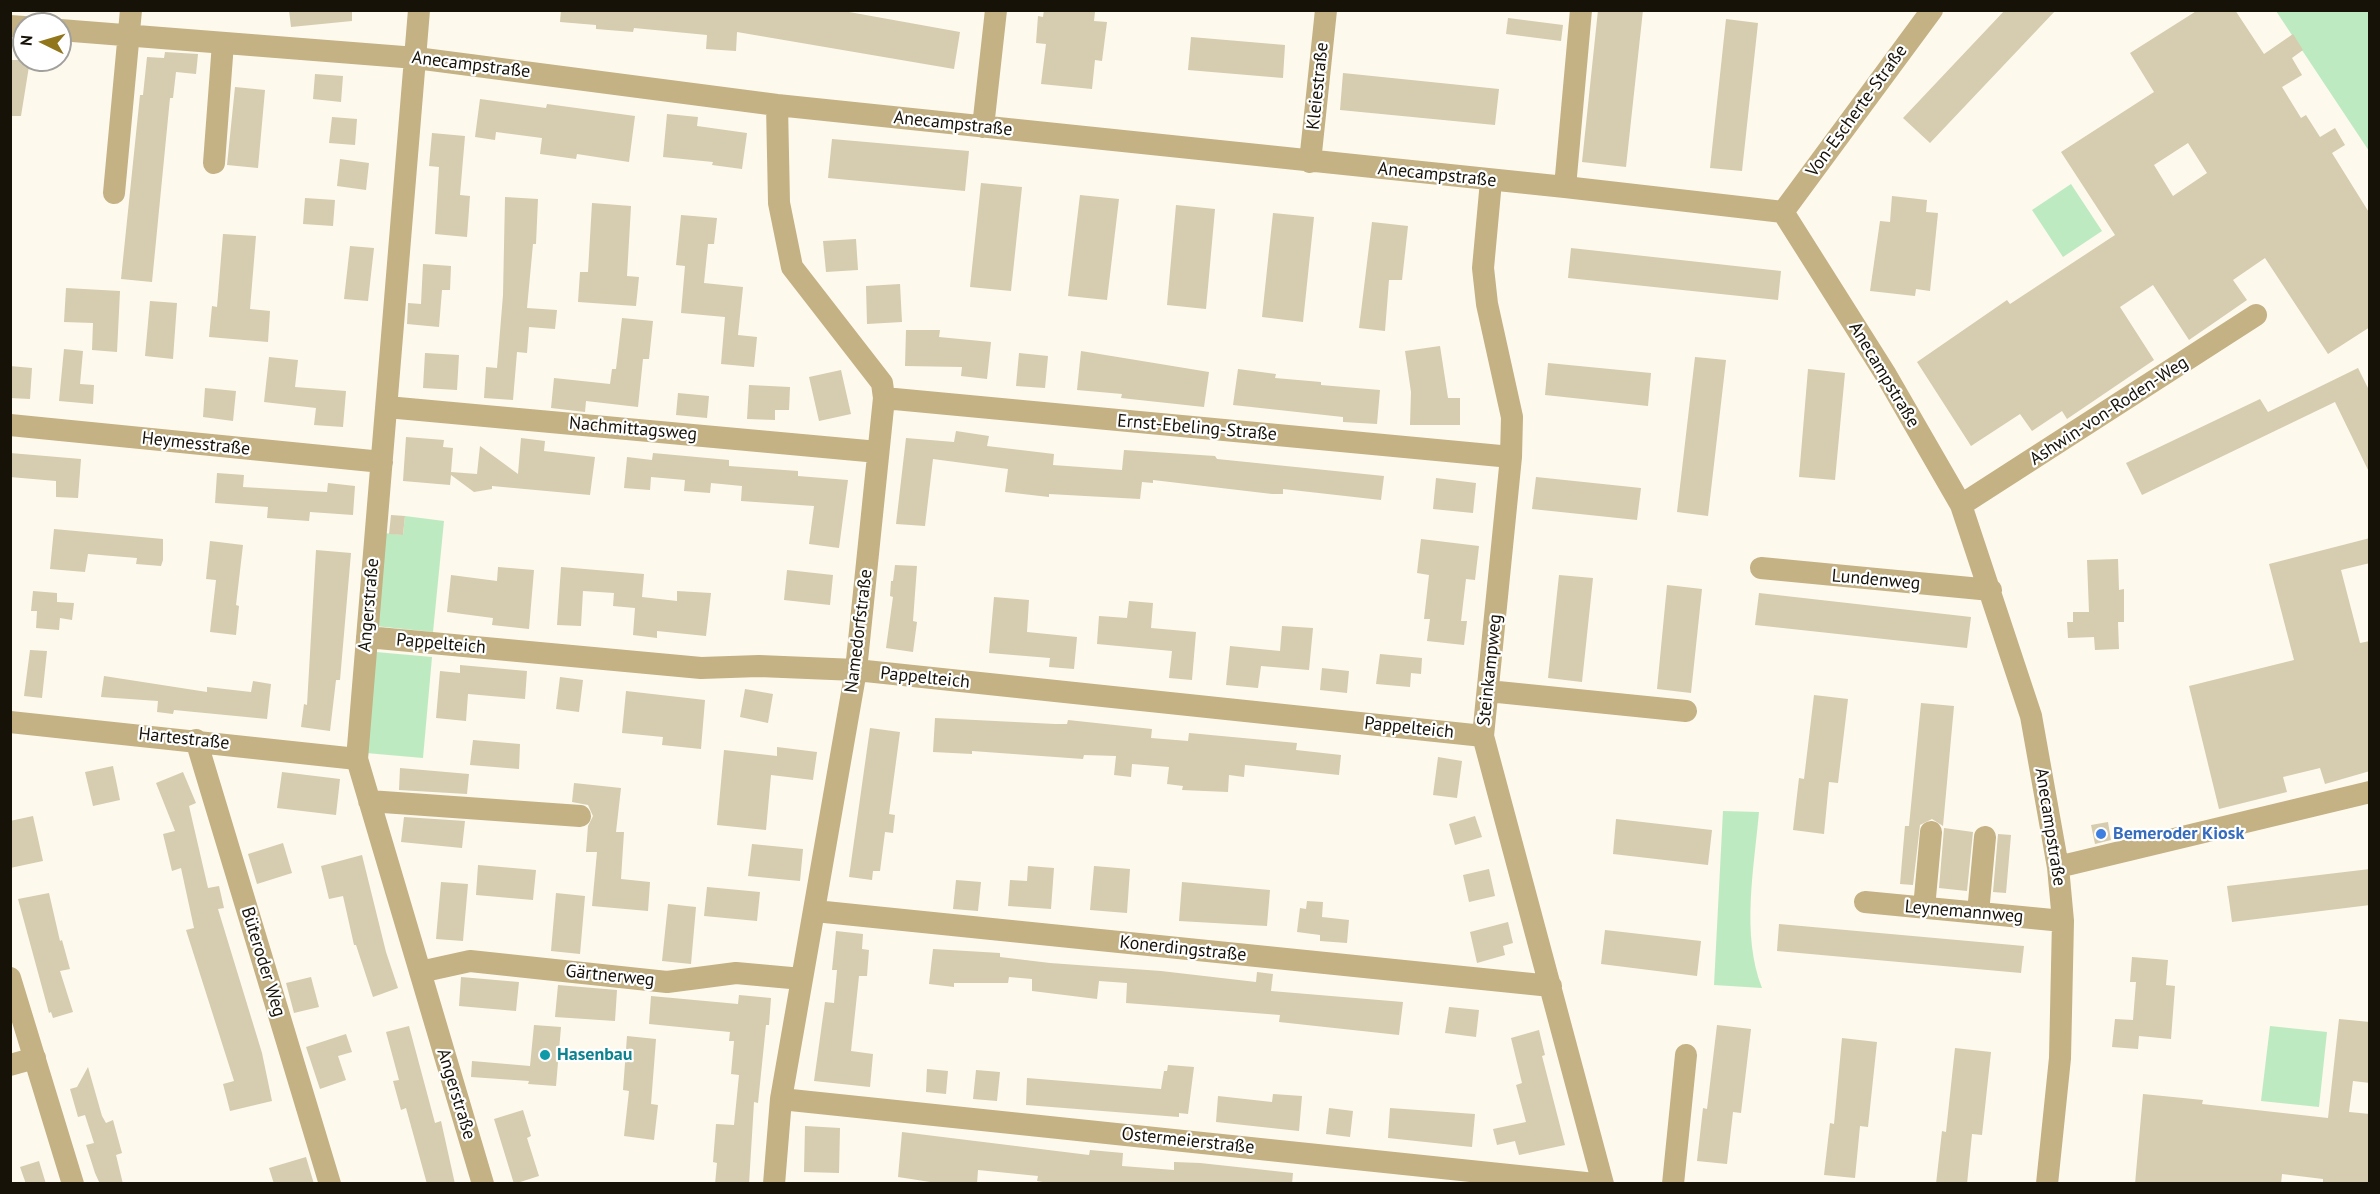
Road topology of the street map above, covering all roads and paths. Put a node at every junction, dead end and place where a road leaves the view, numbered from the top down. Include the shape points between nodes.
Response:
1 (131, 10) edge
2 (419, 10) edge
3 (996, 10) edge
4 (1326, 10) edge
5 (1581, 10) edge
6 (1932, 10) edge
7 (72, 31) edge
8 (129, 36) junction
9 (223, 43) junction
10 (416, 58) junction
11 (777, 105) junction
12 (983, 127) junction
13 (1310, 162) junction
14 (214, 163) dead end
15 (1491, 181) junction
16 (1565, 187) junction
17 (114, 193) dead end
18 (1783, 212) junction
19 (2256, 315) dead end
20 (884, 398) junction
21 (387, 407) junction
22 (10, 425) edge
23 (878, 452) junction
24 (1511, 457) junction
25 (382, 462) junction
26 (1961, 505) junction
27 (1761, 568) dead end
28 (1991, 591) junction
29 (367, 637) junction
30 (856, 670) junction
31 (1488, 691) junction
32 (1686, 711) dead end
33 (10, 722) edge
34 (1483, 736) junction
35 (196, 740) junction
36 (357, 759) junction
37 (2370, 792) edge
38 (369, 801) junction
39 (580, 816) dead end
40 (1931, 832) dead end
41 (1985, 837) dead end
42 (2058, 867) junction
43 (1865, 902) dead end
44 (1924, 908) junction
45 (815, 911) junction
46 (1978, 913) junction
47 (2063, 921) junction
48 (420, 972) junction
49 (10, 978) edge
50 (802, 979) junction
51 (1551, 986) junction
52 (1686, 1055) dead end
53 (35, 1058) junction
54 (10, 1065) edge
55 (781, 1099) junction
56 (73, 1184) edge
57 (330, 1184) edge
58 (483, 1184) edge
59 (774, 1184) edge
60 (1595, 1184) edge
61 (1603, 1184) edge
62 (1673, 1184) edge
63 (2047, 1184) edge

1 - 8 street
2 - 10 street, Angerstraße
3 - 12 street
4 - 13 street, Kleiestraße
5 - 16 street
6 - 18 street, Von-Escherte-Straße
7 - 8 street, Anecampstraße
8 - 9 street, Anecampstraße
8 - 17 street
9 - 10 street, Anecampstraße
9 - 14 street
10 - 11 street, Anecampstraße
10 - 21 street, Angerstraße
11 - 12 street, Anecampstraße
11 - 20 street, Namedorfstraße via 779,203 792,267 882,383
12 - 13 street, Anecampstraße
13 - 15 street, Anecampstraße
15 - 16 street, Anecampstraße
15 - 24 street, Steinkampweg via 1483,268 1512,417
16 - 18 street, Anecampstraße
18 - 26 street, Anecampstraße via 1886,375
19 - 26 street, Ashwin-von-Roden-Weg
20 - 23 street, Namedorfstraße
20 - 24 street, Ernst-Ebeling-Straße
21 - 23 street, Nachmittagsweg
21 - 25 street, Angerstraße
22 - 25 street, Heymesstraße
23 - 30 street, Namedorfstraße
24 - 31 street, Steinkampweg
25 - 29 street, Angerstraße
26 - 28 street, Anecampstraße
27 - 28 street, Lundenweg
28 - 42 street, Anecampstraße via 2031,716
29 - 30 street, Pappelteich via 701,668
29 - 36 street, Angerstraße
30 - 34 street, Pappelteich
30 - 45 street, Namedorfstraße
31 - 32 street
31 - 34 street, Steinkampweg
33 - 35 street, Hartestraße
34 - 51 street, Steinkampweg
35 - 36 street, Hartestraße
35 - 57 street, Büteroder Weg
36 - 38 street, Angerstraße
37 - 42 street
38 - 39 street
38 - 48 street, Angerstraße
40 - 44 street
41 - 46 street
42 - 47 street, Anecampstraße
43 - 44 street, Leynemannweg
44 - 46 street, Leynemannweg
45 - 50 street, Namedorfstraße
45 - 51 street, Konerdingstraße
46 - 47 street, Leynemannweg
47 - 63 street, Anecampstraße via 2060,1058
48 - 50 street, Gärtnerweg via 470,961 667,982 736,973
48 - 58 street, Angerstraße
49 - 53 street
50 - 55 street, Namedorfstraße
51 - 61 street, Steinkampweg
52 - 62 street
53 - 54 street
53 - 56 street
55 - 59 street, Namedorfstraße
55 - 60 street, Ostermeierstraße

